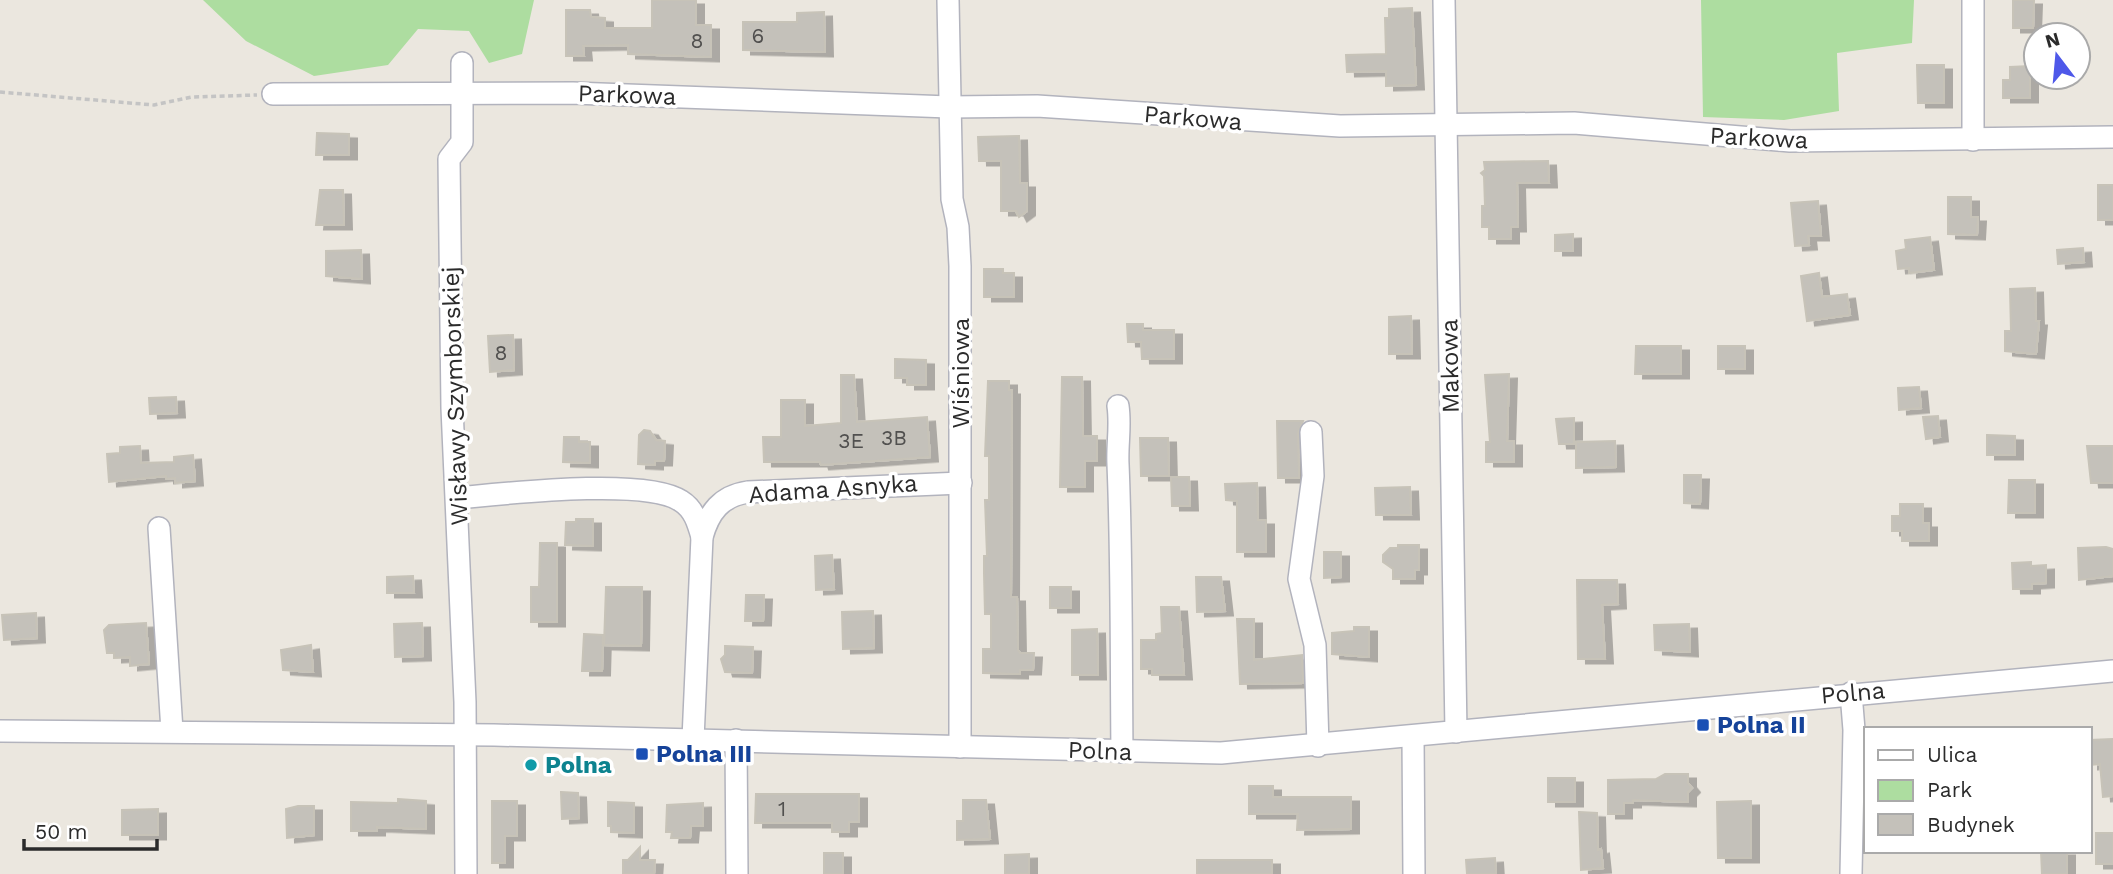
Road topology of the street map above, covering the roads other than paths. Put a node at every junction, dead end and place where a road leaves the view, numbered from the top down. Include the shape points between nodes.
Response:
1 (948, 0) edge
2 (1444, 0) edge
3 (1973, 0) edge
4 (463, 63) dead end
5 (463, 93) junction
6 (273, 94) road end
7 (949, 107) junction
8 (1446, 124) junction
9 (2113, 137) edge
10 (1973, 141) junction
11 (1118, 405) dead end
12 (1311, 432) dead end
13 (961, 483) junction
14 (457, 498) junction
15 (159, 528) dead end
16 (702, 537) junction
17 (2113, 671) edge
18 (1851, 693) junction
19 (0, 731) edge
20 (172, 731) junction
21 (1456, 732) junction
22 (465, 734) junction
23 (1413, 736) junction
24 (693, 739) junction
25 (736, 740) junction
26 (1318, 746) junction
27 (960, 747) junction
28 (1122, 752) junction
29 (466, 874) edge
30 (737, 874) edge
31 (1414, 874) edge
32 (1851, 874) edge

1 - 7 street, Wiśniowa
2 - 8 street, Makowa
3 - 10 street
4 - 5 street, Wisławy Szymborskiej
5 - 6 street, Parkowa
5 - 7 street, Parkowa
5 - 14 street, Wisławy Szymborskiej via 462,142 449,159
7 - 8 street, Parkowa via 1037,106 1313,125
7 - 13 street, Wiśniowa via 952,199 960,240
8 - 10 street, Parkowa via 1574,123 1790,141
8 - 21 street, Makowa
9 - 10 street, Parkowa
11 - 28 street
12 - 26 street via 1312,476 1299,579 1315,645
13 - 16 street, Adama Asnyka via 740,493 710,513
13 - 27 street, Wiśniowa
14 - 16 street via 566,489 661,494 687,505
14 - 22 street, Wisławy Szymborskiej
15 - 20 street
16 - 24 street
17 - 18 street, Polna
18 - 21 street, Polna
18 - 32 street
19 - 20 street, Polna
20 - 22 street, Polna
21 - 23 street, Polna
22 - 24 street, Polna
22 - 29 street, Wisławy Szymborskiej
23 - 26 street, Polna
23 - 31 street
24 - 25 street, Polna
25 - 27 street, Polna
25 - 30 street
26 - 28 street, Polna via 1221,753
27 - 28 street, Polna

